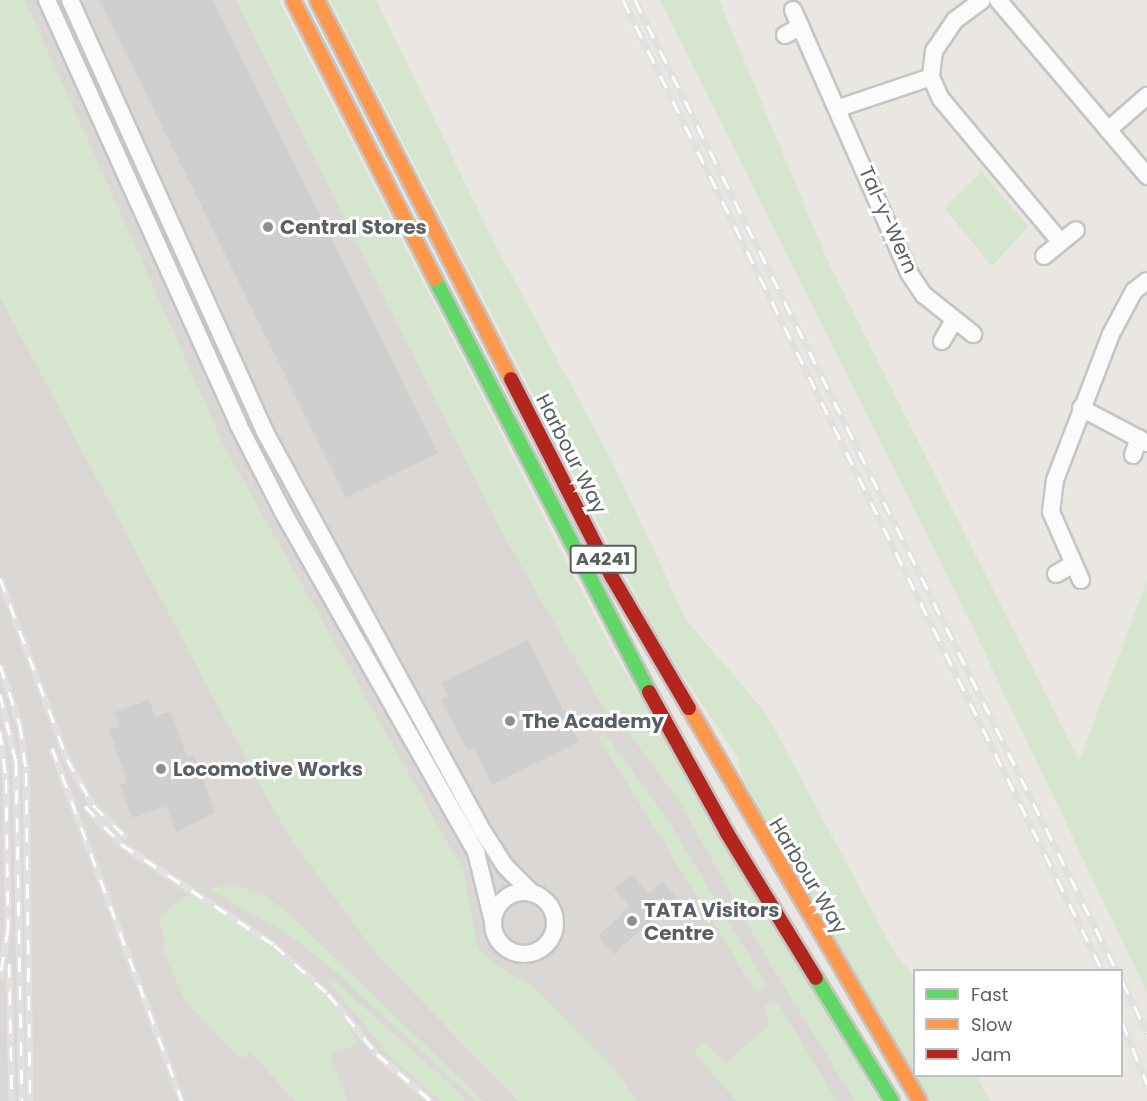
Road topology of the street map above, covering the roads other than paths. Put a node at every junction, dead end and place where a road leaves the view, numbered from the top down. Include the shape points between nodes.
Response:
1 (47, 0) edge
2 (70, 0) edge
3 (293, 0) edge
4 (316, 0) edge
5 (982, 0) edge
6 (998, 0) edge
7 (793, 10) dead end
8 (801, 26) junction
9 (785, 35) dead end
10 (931, 77) junction
11 (1147, 96) edge
12 (839, 108) junction
13 (1108, 130) junction
14 (1147, 176) edge
15 (1076, 230) dead end
16 (1059, 240) junction
17 (1044, 256) dead end
18 (1147, 281) edge
19 (953, 322) junction
20 (973, 334) dead end
21 (942, 341) dead end
22 (1082, 408) junction
23 (1143, 441) edge
24 (1133, 455) dead end
25 (1073, 564) junction
26 (1056, 574) dead end
27 (1082, 580) dead end
28 (532, 893) junction
29 (492, 922) junction
30 (892, 1101) edge
31 (920, 1101) edge

1 - 29 street via 238,424 283,512 472,846 487,884
2 - 28 street via 275,452 478,824 505,866
3 - 30 main road, A4241 via 597,598 727,832
4 - 31 main road, Harbour Way / A4241 via 612,577
5 - 10 street via 955,20 934,51
6 - 13 street
7 - 8 street, Tal-y-Wern
8 - 9 street
8 - 12 street, Tal-y-Wern
10 - 12 street
10 - 16 street via 941,99
11 - 13 street
12 - 19 street, Tal-y-Wern via 909,273 924,295
13 - 14 street
15 - 16 street
16 - 17 street
18 - 22 street via 1134,291 1111,334
19 - 20 street, Tal-y-Wern
19 - 21 street
22 - 23 street
22 - 25 street via 1055,480 1051,512
23 - 24 street
25 - 26 street
25 - 27 street
28 - 29 street via 505,898
28 - 29 street via 547,903 555,918 553,934 544,946 525,954 509,951 497,939

